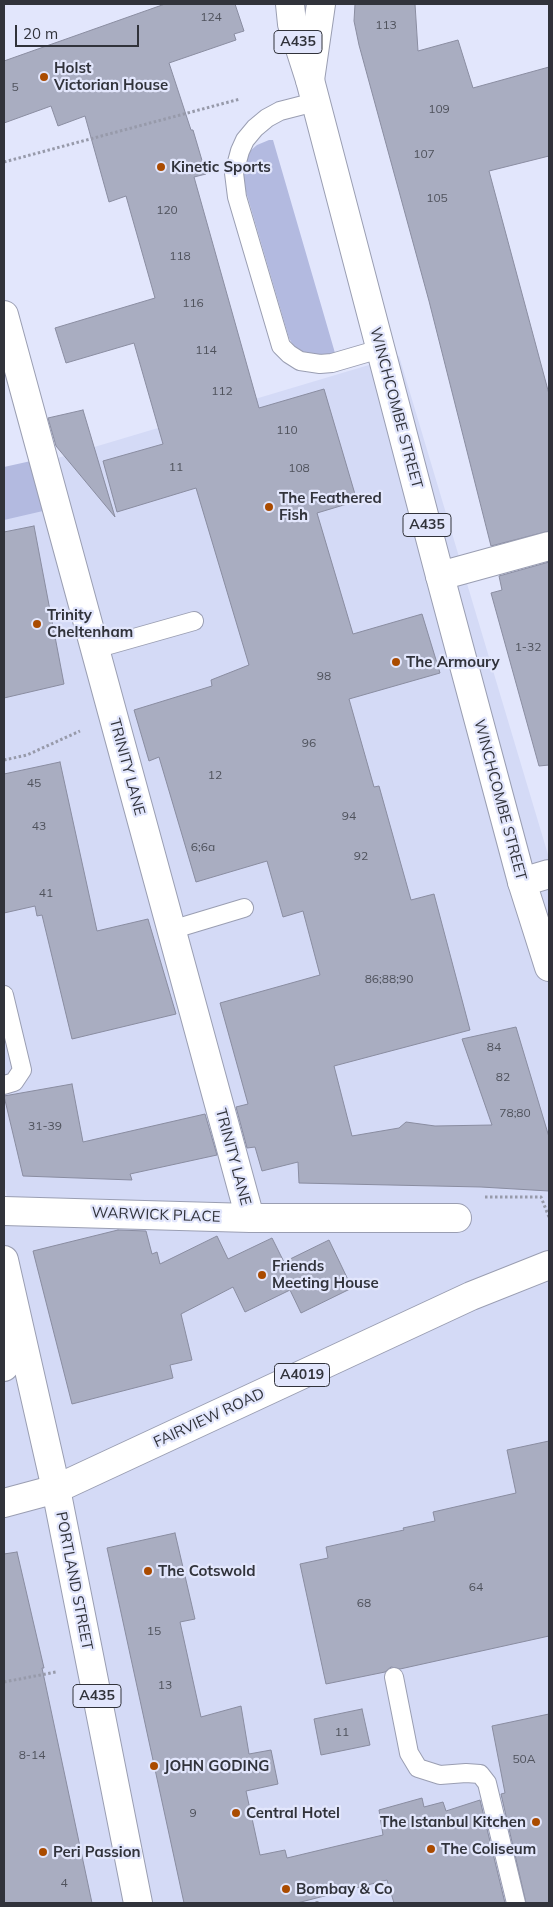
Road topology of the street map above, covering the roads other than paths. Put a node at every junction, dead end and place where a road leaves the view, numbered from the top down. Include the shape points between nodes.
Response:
1 (290, 4) edge
2 (321, 4) edge
3 (313, 91) junction
4 (4, 315) edge
5 (380, 348) junction
6 (549, 546) edge
7 (440, 576) junction
8 (194, 621) dead end
9 (95, 649) junction
10 (549, 874) edge
11 (522, 882) junction
12 (244, 908) dead end
13 (171, 930) junction
14 (549, 967) edge
15 (4, 995) edge
16 (4, 1084) edge
17 (4, 1211) edge
18 (250, 1218) junction
19 (457, 1218) dead end
20 (4, 1260) edge
21 (549, 1264) edge
22 (18, 1327) junction
23 (4, 1367) edge
24 (56, 1490) junction
25 (4, 1503) edge
26 (394, 1677) dead end
27 (138, 1903) edge
28 (516, 1903) edge

1 - 3 main road, A435 via 292,24
2 - 3 main road
3 - 5 main road, WINCHCOMBE STREET / A435
3 - 5 lane via 267,118 245,140 234,173 237,197 281,346 300,361 320,364
4 - 9 main road, TRINITY LANE
5 - 7 main road, WINCHCOMBE STREET / A435
6 - 7 main road
7 - 11 main road, WINCHCOMBE STREET / A435
8 - 9 lane
9 - 13 main road, TRINITY LANE
10 - 11 main road
11 - 14 main road, WINCHCOMBE STREET / A435
12 - 13 lane
13 - 18 main road, TRINITY LANE
15 - 16 lane via 22,1070 14,1082
17 - 18 main road, WARWICK PLACE
18 - 19 main road, WARWICK PLACE
20 - 22 main road, PORTLAND STREET / A435
21 - 24 main road, FAIRVIEW ROAD / A4019 via 471,1296
22 - 23 main road
22 - 24 main road, PORTLAND STREET / A435
24 - 25 main road, FAIRVIEW ROAD / A4019
24 - 27 main road, PORTLAND STREET / A435
26 - 28 lane via 408,1753 418,1768 440,1775 480,1774 487,1783

